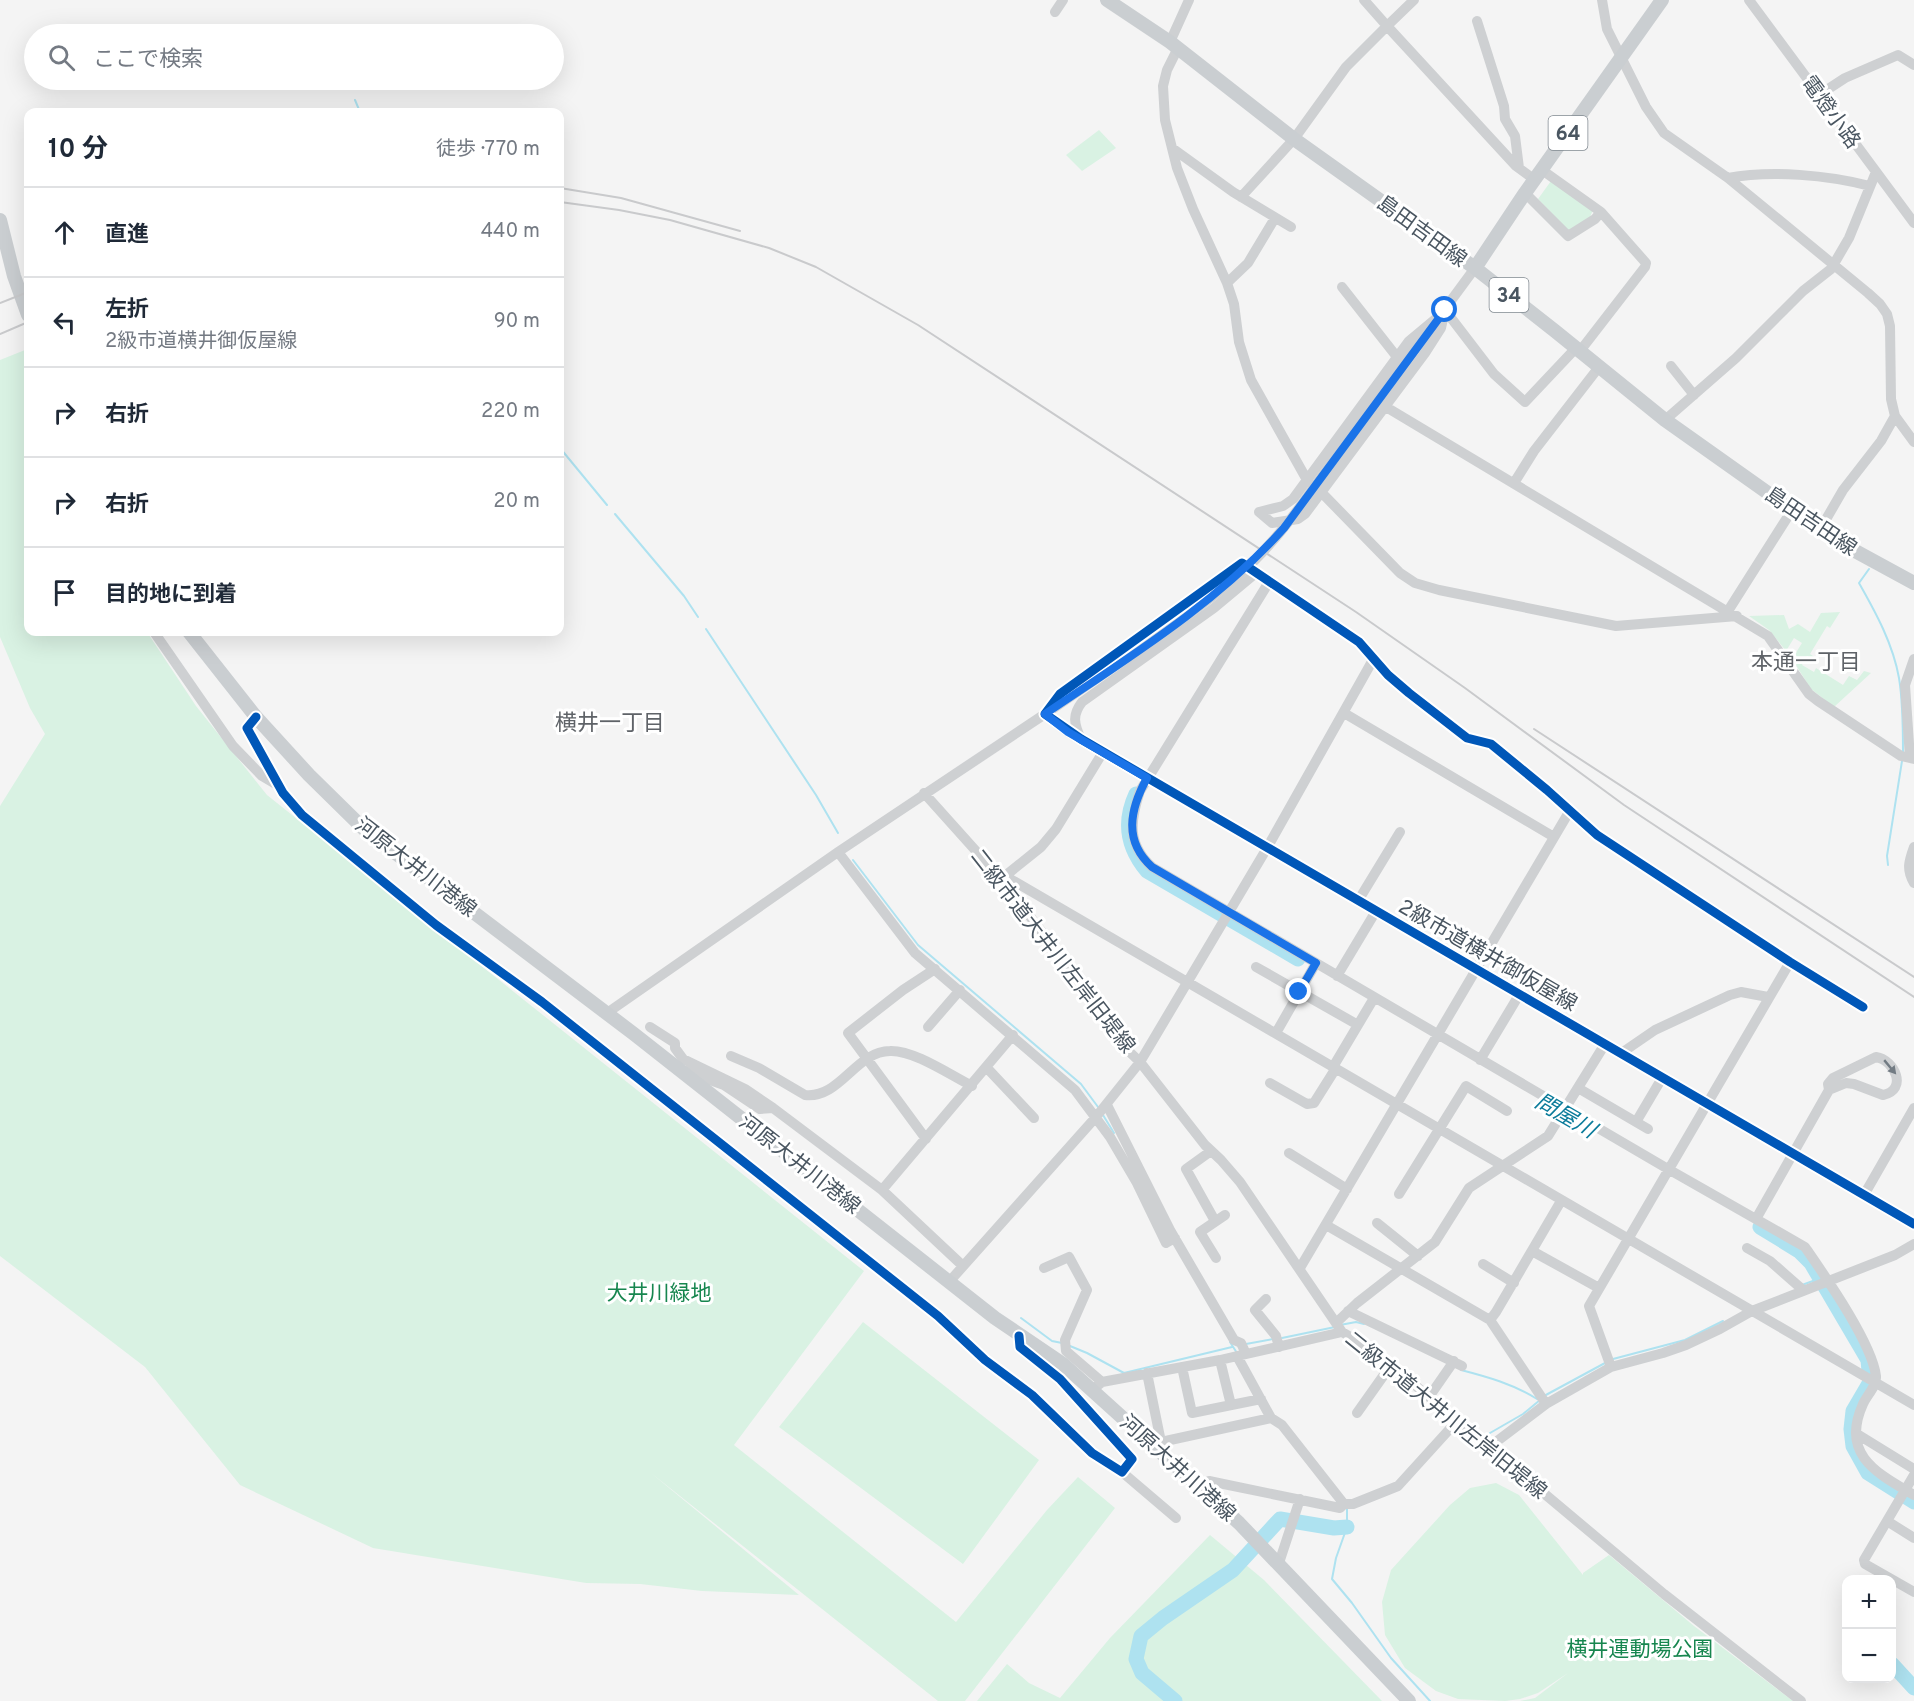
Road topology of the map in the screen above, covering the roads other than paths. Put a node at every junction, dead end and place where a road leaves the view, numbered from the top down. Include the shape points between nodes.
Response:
1 (1063, 0) edge
2 (1107, 0) edge
3 (1189, 0) edge
4 (1364, 0) edge
5 (1413, 0) edge
6 (1602, 0) edge
7 (1662, 0) edge
8 (1749, 0) edge
9 (1055, 12) dead end
10 (1477, 21) dead end
11 (1387, 26) junction
12 (1174, 45) junction
13 (1622, 57) junction
14 (1914, 64) edge
15 (1819, 95) junction
16 (1294, 139) junction
17 (1172, 148) junction
18 (1519, 168) junction
19 (1876, 172) junction
20 (1539, 175) junction
21 (1728, 178) junction
22 (1870, 186) junction
23 (1526, 193) junction
24 (1241, 197) junction
25 (1601, 212) junction
26 (1275, 218) junction
27 (0, 220) edge
28 (1914, 223) edge
29 (1291, 227) dead end
30 (1834, 265) junction
31 (1475, 268) junction
32 (1227, 283) junction
33 (1342, 287) dead end
34 (24, 304) edge
35 (1445, 310) junction
36 (1578, 350) junction
37 (1397, 357) junction
38 (1671, 366) dead end
39 (1599, 367) junction
40 (1694, 395) junction
41 (1386, 407) junction
42 (1895, 416) junction
43 (1665, 420) junction
44 (1914, 442) edge
45 (1307, 480) junction
46 (1514, 483) junction
47 (1321, 492) junction
48 (1792, 510) junction
49 (1821, 528) junction
50 (1256, 573) junction
51 (1269, 582) junction
52 (1914, 583) edge
53 (1732, 614) junction
54 (157, 636) edge
55 (192, 636) edge
56 (1374, 658) junction
57 (1914, 659) edge
58 (1344, 712) junction
59 (1045, 714) junction
60 (256, 717) junction
61 (1081, 739) junction
62 (1103, 752) junction
63 (1912, 758) edge
64 (1147, 778) junction
65 (280, 786) junction
66 (924, 793) junction
67 (1569, 812) junction
68 (1400, 832) dead end
69 (1554, 837) junction
70 (1914, 847) edge
71 (1268, 848) junction
72 (838, 852) junction
73 (1004, 878) junction
74 (1914, 883) edge
75 (1358, 901) junction
76 (1376, 911) junction
77 (1229, 912) junction
78 (1790, 962) junction
79 (1316, 963) junction
80 (1256, 967) dead end
81 (935, 969) junction
82 (1476, 970) junction
83 (1337, 976) junction
84 (1187, 982) junction
85 (960, 990) junction
86 (1299, 992) junction
87 (1519, 995) junction
88 (1768, 997) junction
89 (1374, 998) junction
90 (1863, 1007) dead end
91 (607, 1013) junction
92 (1358, 1025) junction
93 (928, 1027) dead end
94 (650, 1028) dead end
95 (1276, 1034) junction
96 (1013, 1035) junction
97 (1438, 1035) junction
98 (1605, 1044) junction
99 (1620, 1054) junction
100 (731, 1056) dead end
101 (867, 1059) junction
102 (1480, 1060) junction
103 (1140, 1062) junction
104 (677, 1068) junction
105 (987, 1068) junction
106 (1334, 1068) junction
107 (1662, 1078) junction
108 (1270, 1083) dead end
109 (972, 1086) junction
110 (1578, 1088) junction
111 (1829, 1090) junction
112 (1397, 1104) junction
113 (1706, 1104) junction
114 (1106, 1106) junction
115 (773, 1108) junction
116 (1914, 1108) edge
117 (1565, 1110) junction
118 (1507, 1111) dead end
119 (1096, 1117) junction
120 (1034, 1118) dead end
121 (1636, 1122) junction
122 (1910, 1125) edge
123 (1439, 1129) junction
124 (1648, 1129) dead end
125 (926, 1139) junction
126 (1211, 1151) junction
127 (1289, 1153) dead end
128 (1792, 1154) junction
129 (1130, 1161) junction
130 (1503, 1167) junction
131 (1668, 1170) junction
132 (1347, 1189) junction
133 (882, 1190) junction
134 (1399, 1194) dead end
135 (1864, 1195) junction
136 (1561, 1201) junction
137 (1225, 1215) dead end
138 (1756, 1219) junction
139 (1215, 1221) junction
140 (1377, 1223) dead end
141 (1914, 1224) edge
142 (1326, 1225) junction
143 (1627, 1239) junction
144 (1914, 1245) edge
145 (1747, 1248) dead end
146 (1532, 1251) junction
147 (1418, 1256) junction
148 (1216, 1258) dead end
149 (1483, 1264) dead end
150 (963, 1266) junction
151 (1044, 1268) dead end
152 (1300, 1268) junction
153 (1400, 1269) junction
154 (1828, 1280) junction
155 (949, 1282) junction
156 (1514, 1282) junction
157 (1599, 1288) junction
158 (1803, 1290) junction
159 (1266, 1299) dead end
160 (1348, 1311) junction
161 (1752, 1311) junction
162 (1490, 1320) junction
163 (1339, 1328) junction
164 (1019, 1336) junction
165 (1279, 1347) junction
166 (1242, 1355) junction
167 (1220, 1360) junction
168 (1391, 1365) junction
169 (1182, 1367) junction
170 (1611, 1367) junction
171 (1147, 1373) junction
172 (1876, 1383) junction
173 (1097, 1386) junction
174 (1429, 1397) junction
175 (1261, 1399) junction
176 (1546, 1404) junction
177 (1231, 1405) junction
178 (1914, 1405) edge
179 (1358, 1413) dead end
180 (1271, 1418) junction
181 (1456, 1421) junction
182 (1857, 1434) junction
183 (1488, 1448) junction
184 (1914, 1469) edge
185 (1122, 1472) junction
186 (1914, 1475) edge
187 (1209, 1481) dead end
188 (1910, 1492) edge
189 (1300, 1499) junction
190 (1344, 1504) junction
191 (1176, 1518) dead end
192 (1887, 1521) junction
193 (1914, 1538) edge
194 (1279, 1563) junction
195 (1914, 1592) edge
196 (1408, 1701) edge
197 (1801, 1701) edge

1 - 9 street
2 - 12 main road, 島田吉田線 / 34
3 - 12 street
4 - 11 street
5 - 11 street
6 - 13 street via 1607,29
7 - 13 main road, 64
8 - 15 street, 電燈小路
10 - 18 street via 1505,119 1515,136
11 - 16 street via 1346,67
11 - 18 street
12 - 16 main road, 島田吉田線 / 34
12 - 17 street via 1163,86
13 - 20 main road, 64
13 - 21 street via 1646,107 1664,133
14 - 15 street via 1898,55 1845,78
15 - 19 street, 電燈小路
16 - 24 street
16 - 31 main road, 島田吉田線 / 34
17 - 24 street
17 - 32 street via 1193,209
18 - 20 street
19 - 22 street
19 - 28 street, 電燈小路
20 - 23 main road, 64
20 - 25 street
21 - 22 street via 1790,176 1848,180
21 - 30 street
22 - 30 street
23 - 25 street via 1568,237
23 - 31 main road, 64
24 - 26 street
25 - 36 street via 1646,263
26 - 29 street
26 - 32 street via 1248,263
27 - 34 main road
30 - 40 street
30 - 42 street via 1887,314
31 - 35 street
31 - 36 main road, 島田吉田線 / 34
32 - 45 street via 1251,380
33 - 37 street
35 - 36 street via 1494,374 1525,402
35 - 37 street via 1410,340
35 - 41 street via 1441,328
35 - 59 street, bridge via 1284,528 1255,560 1169,629
36 - 39 main road, 島田吉田線 / 34
37 - 45 street
38 - 40 street
39 - 43 main road, 島田吉田線 / 34
39 - 46 street
40 - 43 street
41 - 46 street
41 - 47 street
42 - 44 street
42 - 49 street
43 - 48 main road, 島田吉田線 / 34
45 - 47 street
45 - 47 street via 1283,506 1259,512 1272,523 1298,519
46 - 53 street
47 - 53 street via 1400,573 1415,583 1616,626
48 - 49 main road, 島田吉田線 / 34
48 - 53 street
49 - 52 main road, 島田吉田線 / 34
50 - 51 street
50 - 59 street via 1242,563 1060,694
50 - 61 street via 1214,608 1082,702 1074,717
51 - 56 street via 1359,642
51 - 64 street
53 - 63 street via 1768,636 1809,694 1901,756
54 - 65 street via 233,746 262,776
55 - 60 main road, 河原大井川港線
56 - 58 street
56 - 67 street via 1388,675 1467,738 1491,744
57 - 63 street via 1905,685
58 - 69 street
58 - 71 street
59 - 61 street, 2級市道横井御仮屋線
59 - 66 street
60 - 65 street via 247,728
60 - 91 main road, 河原大井川港線 via 365,830
61 - 62 street, 2級市道横井御仮屋線
62 - 64 street, 2級市道横井御仮屋線
62 - 73 street via 1056,829
64 - 71 street, 2級市道横井御仮屋線
64 - 77 street via 1133,811 1137,849 1152,867
65 - 185 street via 302,814 366,868 542,1002 928,1309 1032,1395 1092,1453
66 - 72 street
66 - 73 street, 二級市道大井川左岸旧堤線
67 - 69 street
67 - 78 street via 1597,835
68 - 75 street
69 - 82 street
70 - 74 street via 1908,863
71 - 75 street, 2級市道横井御仮屋線
71 - 77 street
72 - 81 street via 915,953
72 - 91 street
73 - 84 street
73 - 103 street, 二級市道大井川左岸旧堤線 via 1109,1031
75 - 76 street, 2級市道横井御仮屋線
76 - 82 street, 2級市道横井御仮屋線
76 - 83 street
77 - 79 street
77 - 84 street
78 - 88 street
78 - 90 street
79 - 83 street
79 - 86 street
80 - 86 street
81 - 85 street
81 - 101 street via 848,1033
82 - 87 street, 2級市道横井御仮屋線
82 - 97 street
83 - 89 street
84 - 95 street
84 - 103 street
85 - 93 street
85 - 96 street
86 - 92 street
86 - 95 street
87 - 98 street, 2級市道横井御仮屋線
87 - 102 street
88 - 99 street via 1730,994 1655,1030
88 - 113 street
89 - 92 street
89 - 97 street
91 - 104 main road, 河原大井川港線
92 - 106 street
94 - 115 street via 675,1043 683,1059 745,1089
95 - 106 street
96 - 105 street
96 - 119 street via 1075,1090
97 - 102 street
97 - 112 street
98 - 99 street, 2級市道横井御仮屋線
98 - 110 street
99 - 107 street, 2級市道横井御仮屋線
100 - 101 street via 813,1096 830,1088
101 - 109 street via 882,1052 903,1052
101 - 125 street
102 - 117 street
103 - 114 street
103 - 126 street, 二級市道大井川左岸旧堤線
104 - 115 street via 724,1085 760,1109
104 - 155 main road, 河原大井川港線
105 - 109 street
105 - 120 street
106 - 108 street via 1314,1103 1307,1104
106 - 112 street
107 - 113 street, 2級市道横井御仮屋線
107 - 121 street
109 - 125 street
110 - 117 street
110 - 121 street
111 -> 111 street via 1833,1078 1876,1057 1890,1063 1898,1081 1893,1091 1883,1095 1846,1083
111 - 128 street
112 - 123 street
112 - 132 street
113 - 128 street, 2級市道横井御仮屋線
113 - 131 street
114 - 119 street
114 - 129 street
115 - 133 street
116 - 122 street
117 - 130 street via 1548,1136
117 - 131 street
118 - 123 street via 1466,1086
119 - 129 street
119 - 150 street
121 - 124 street
122 - 135 street
123 - 130 street
123 - 134 street
125 - 133 street
126 - 139 street via 1186,1169
126 - 152 street, 二級市道大井川左岸旧堤線 via 1240,1182
127 - 132 street
128 - 135 street, 2級市道横井御仮屋線
128 - 138 street
129 - 166 street via 1171,1240 1234,1340 1241,1343
130 - 136 street
130 - 147 street via 1469,1188 1435,1242
131 - 138 street
131 - 143 street
132 - 142 street
133 - 150 street
135 - 141 street, 2級市道横井御仮屋線
136 - 143 street
136 - 146 street
137 - 139 street
138 - 154 street via 1805,1248
139 - 148 street via 1200,1232
140 - 147 street
142 - 152 street
142 - 153 street
143 - 157 street
143 - 161 street
144 - 154 street
145 - 158 street via 1770,1261
146 - 156 street
146 - 157 street
147 - 153 street
149 - 156 street
150 - 155 street
151 - 173 street via 1069,1257 1087,1290 1065,1340 1066,1351
152 - 163 street, 二級市道大井川左岸旧堤線
153 - 160 street
153 - 162 street
154 - 158 street
154 - 172 street via 1868,1350
155 - 164 main road, 河原大井川港線
156 - 162 street
157 - 170 street via 1589,1306
158 - 161 street
159 - 165 street via 1255,1310 1276,1336
160 - 163 street
160 - 174 street via 1458,1364
161 - 170 street via 1686,1344
161 - 172 street
162 - 176 street
163 - 165 street
163 - 168 street, 二級市道大井川左岸旧堤線
164 - 173 main road, 河原大井川港線
164 - 185 street via 1020,1347 1059,1379 1132,1460
165 - 166 street
166 - 167 street
166 - 175 street
167 - 169 street
167 - 177 street
168 - 174 street, 二級市道大井川左岸旧堤線
168 - 179 street
169 - 171 street
169 - 177 street via 1192,1413
170 - 176 street
171 - 173 street
171 - 180 street via 1161,1442
172 - 178 street
172 - 182 street via 1859,1415
173 - 194 main road, 河原大井川港線
174 - 181 street, 二級市道大井川左岸旧堤線
175 - 177 street
175 - 180 street
176 - 183 street
180 - 190 street via 1282,1425
181 - 183 street, 二級市道大井川左岸旧堤線
181 - 190 street via 1398,1486
182 - 184 street
182 - 188 street via 1866,1463
183 - 197 street, 二級市道大井川左岸旧堤線
185 - 191 street
186 - 188 street
187 - 189 street
188 - 192 street
189 - 190 street via 1340,1508
189 - 194 street
192 - 193 street
192 - 195 street via 1865,1564
194 - 196 main road, 河原大井川港線

